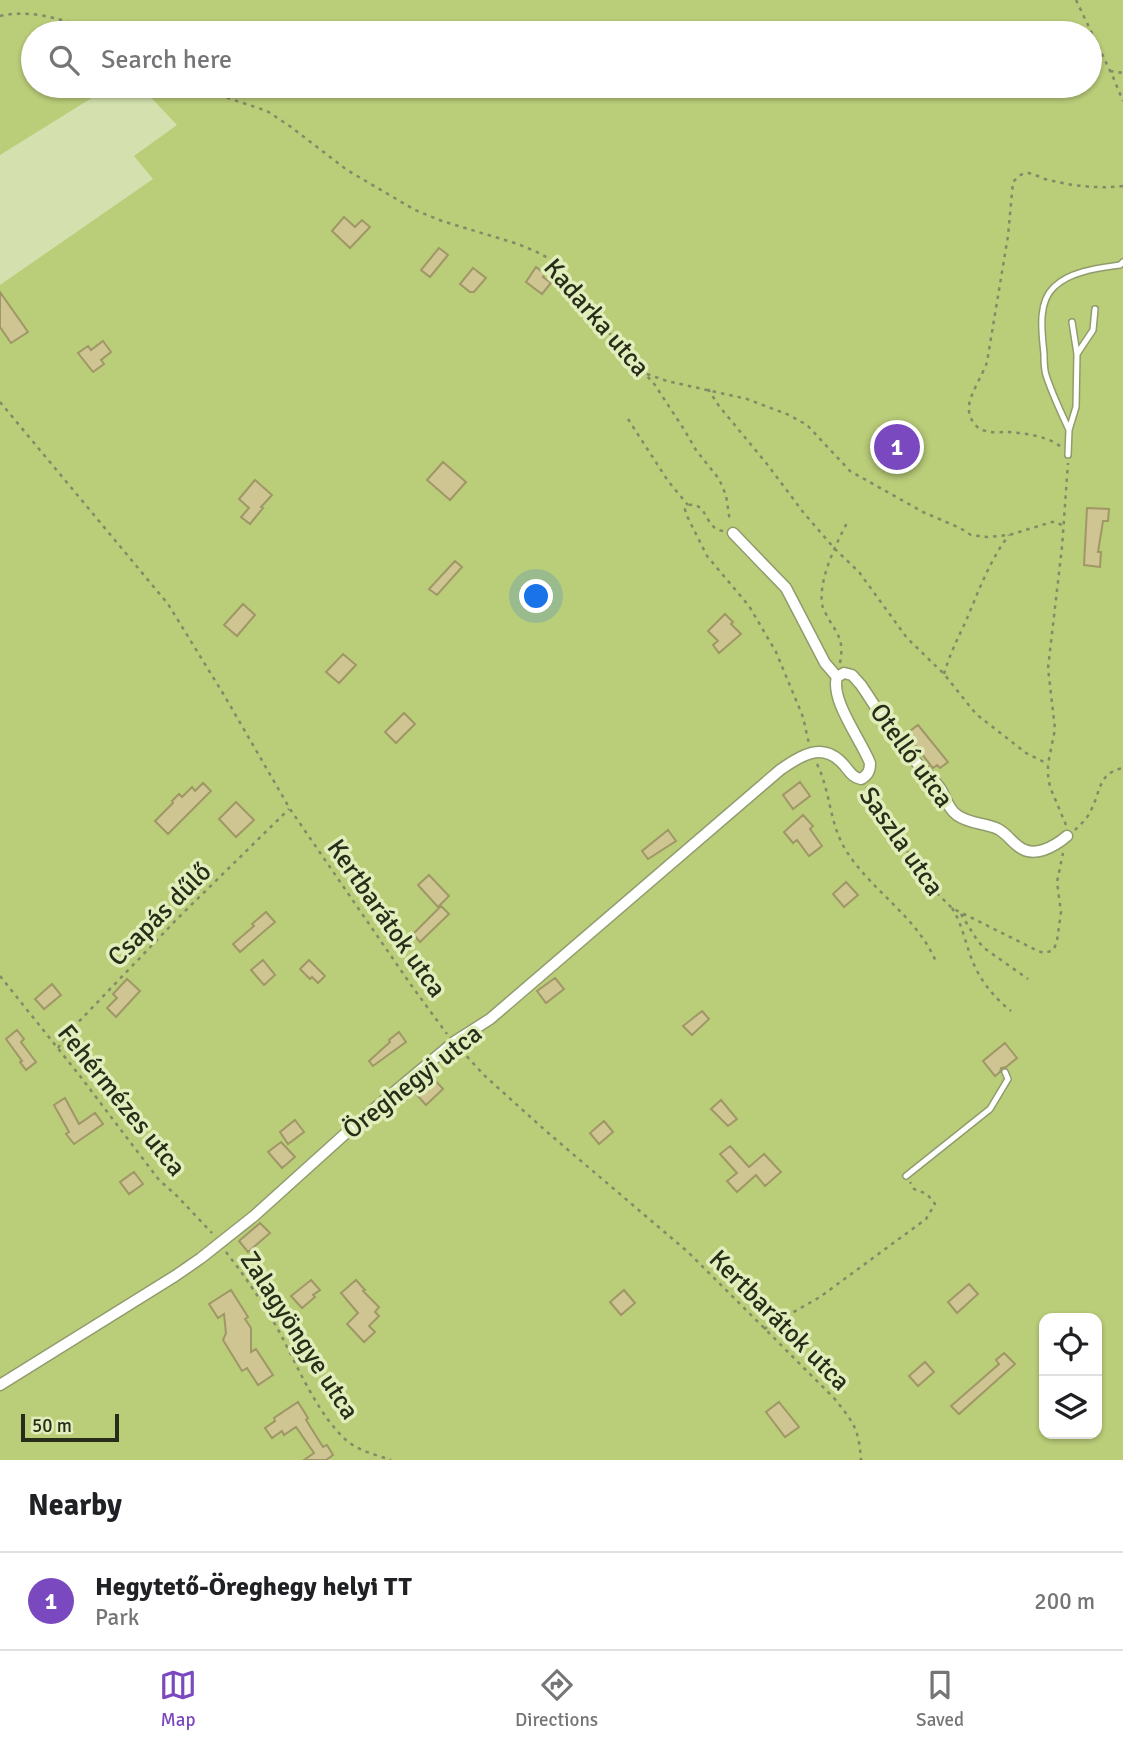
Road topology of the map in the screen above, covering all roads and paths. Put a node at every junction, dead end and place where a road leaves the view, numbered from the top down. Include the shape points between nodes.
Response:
1 (1076, 0) edge
2 (0, 16) edge
3 (64, 21) edge
4 (1086, 21) edge
5 (1102, 54) edge
6 (1110, 71) junction
7 (1123, 73) edge
8 (228, 98) edge
9 (1123, 101) edge
10 (1123, 186) edge
11 (1123, 262) edge
12 (1095, 309) dead end
13 (1072, 322) dead end
14 (1077, 354) junction
15 (647, 374) junction
16 (708, 389) junction
17 (0, 402) edge
18 (628, 419) dead end
19 (1069, 430) junction
20 (1068, 455) junction
21 (688, 505) junction
22 (848, 521) dead end
23 (1064, 527) junction
24 (733, 533) junction
25 (1009, 535) junction
26 (834, 548) junction
27 (944, 674) junction
28 (837, 677) junction
29 (808, 755) junction
30 (1048, 764) junction
31 (1123, 768) edge
32 (861, 779) junction
33 (290, 808) junction
34 (1067, 836) junction
35 (952, 908) junction
36 (959, 911) junction
37 (936, 962) dead end
38 (0, 976) edge
39 (1028, 979) dead end
40 (1011, 1011) dead end
41 (454, 1042) junction
42 (58, 1048) junction
43 (1004, 1072) dead end
44 (905, 1175) joint
45 (218, 1245) junction
46 (764, 1329) junction
47 (0, 1385) edge
48 (391, 1460) edge
49 (861, 1460) edge

1 - 4 path
2 - 3 path via 23,13
5 - 6 path
6 - 7 path
6 - 9 path
8 - 15 path, Kadarka utca via 267,111 347,170 415,210 548,257
10 - 20 path via 1102,189 1028,173 1013,182 1009,236 987,362 971,394 970,417 984,431 1034,436 1054,442
11 - 19 lane via 1068,277 1050,292 1044,306 1045,373
12 - 14 lane via 1093,330
13 - 14 lane
14 - 19 lane via 1076,407
15 - 16 path
15 - 24 path, Kadarka utca via 719,479
16 - 25 path via 747,399 807,425 850,471 923,512 971,535
16 - 26 path
17 - 33 path, Kertbarátok utca via 168,604
18 - 21 path
19 - 20 lane
20 - 23 path
21 - 24 path via 701,508 717,530
21 - 29 path via 686,514 707,556 749,606 776,652 803,718
22 - 26 path
23 - 25 path via 1052,522
23 - 30 path via 1048,668 1055,729
24 - 28 street via 786,588
25 - 27 path via 986,574
26 - 27 path via 859,572 907,638
26 - 28 path via 822,594 823,609 842,649
27 - 30 path via 976,714 1026,753
28 - 32 street via 840,701 870,763 869,772
28 - 34 street, Otelló utca via 852,675 861,685 906,751 940,788 954,814 996,828 1034,852
29 - 32 street, Saszla utca via 829,753
29 - 37 path via 822,776 846,851 926,943
29 - 41 street, Öreghegyi utca via 780,770 476,1030
30 - 34 path via 1050,787
31 - 34 path via 1107,774 1090,814
32 - 35 path, Saszla utca via 929,885
33 - 41 path, Kertbarátok utca
33 - 42 path, Csapás dűlő via 149,947
34 - 36 path, Saszla utca via 1058,870 1061,912 1054,949 1038,951
35 - 36 path, Saszla utca
35 - 40 path via 976,970
36 - 39 path via 984,948
38 - 42 path, Fehérmézes utca
41 - 45 street, Öreghegyi utca
41 - 46 path, Kertbarátok utca via 485,1076 688,1252
42 - 45 path, Fehérmézes utca via 159,1180 206,1225
43 - 44 lane via 1008,1079 990,1109
44 - 46 path via 914,1189 935,1204 926,1219 820,1297
45 - 47 street, Öreghegyi utca
45 - 48 path, Zalagyöngye utca via 254,1290 303,1379 338,1430 349,1442
46 - 49 path, Kertbarátok utca via 855,1424

